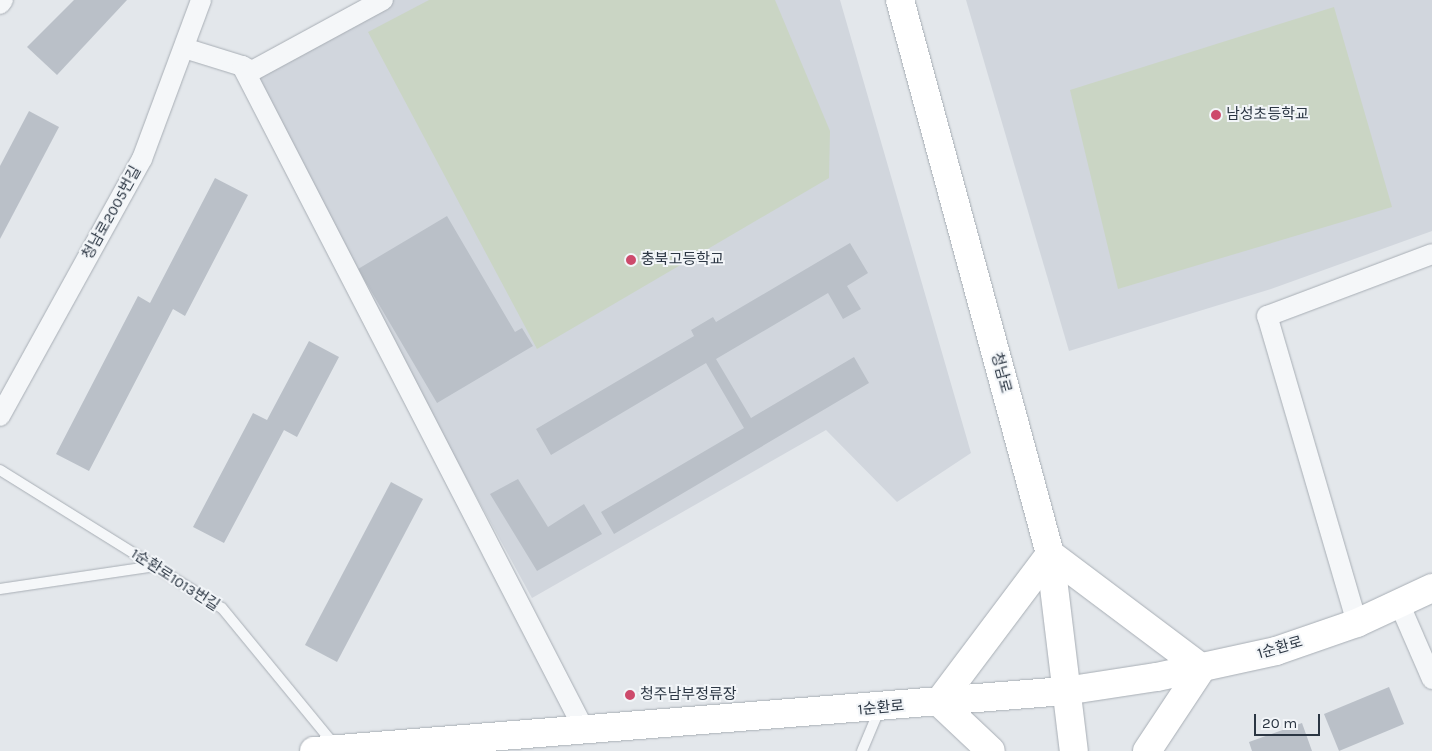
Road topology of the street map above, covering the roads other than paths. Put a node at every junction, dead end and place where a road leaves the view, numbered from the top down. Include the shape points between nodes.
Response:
1 (3, 0) edge
2 (201, 0) edge
3 (383, 0) edge
4 (900, 0) edge
5 (0, 4) edge
6 (184, 48) junction
7 (242, 66) junction
8 (1432, 254) edge
9 (0, 416) edge
10 (0, 470) edge
11 (1050, 554) junction
12 (155, 566) junction
13 (0, 588) edge
14 (1432, 588) edge
15 (1399, 603) junction
16 (1357, 623) junction
17 (1202, 668) junction
18 (1432, 679) edge
19 (1065, 691) junction
20 (939, 702) junction
21 (880, 708) junction
22 (584, 731) junction
23 (326, 750) edge
24 (862, 751) edge
25 (991, 751) edge
26 (1074, 751) edge
27 (1147, 751) edge

1 - 5 street
2 - 6 street, 청남로2005번길
3 - 7 street via 252,71
4 - 11 main road, 청남로
6 - 7 street
6 - 9 street, 청남로2005번길 via 142,159
7 - 22 street
8 - 16 street via 1267,316
10 - 12 lane, 1순환로1013번길
11 - 17 main road
11 - 19 main road, 청남로
11 - 20 main road
12 - 13 lane
12 - 23 lane, 1순환로1013번길 via 222,608
14 - 15 main road, 1순환로
15 - 16 main road, 1순환로
15 - 18 street
16 - 17 main road, 1순환로 via 1276,652
17 - 19 main road, 1순환로
17 - 27 main road
19 - 20 main road, 1순환로
19 - 26 main road, 청남로
20 - 21 main road, 1순환로
20 - 25 main road
21 - 22 main road, 1순환로
21 - 24 lane
22 - 23 main road, 1순환로

